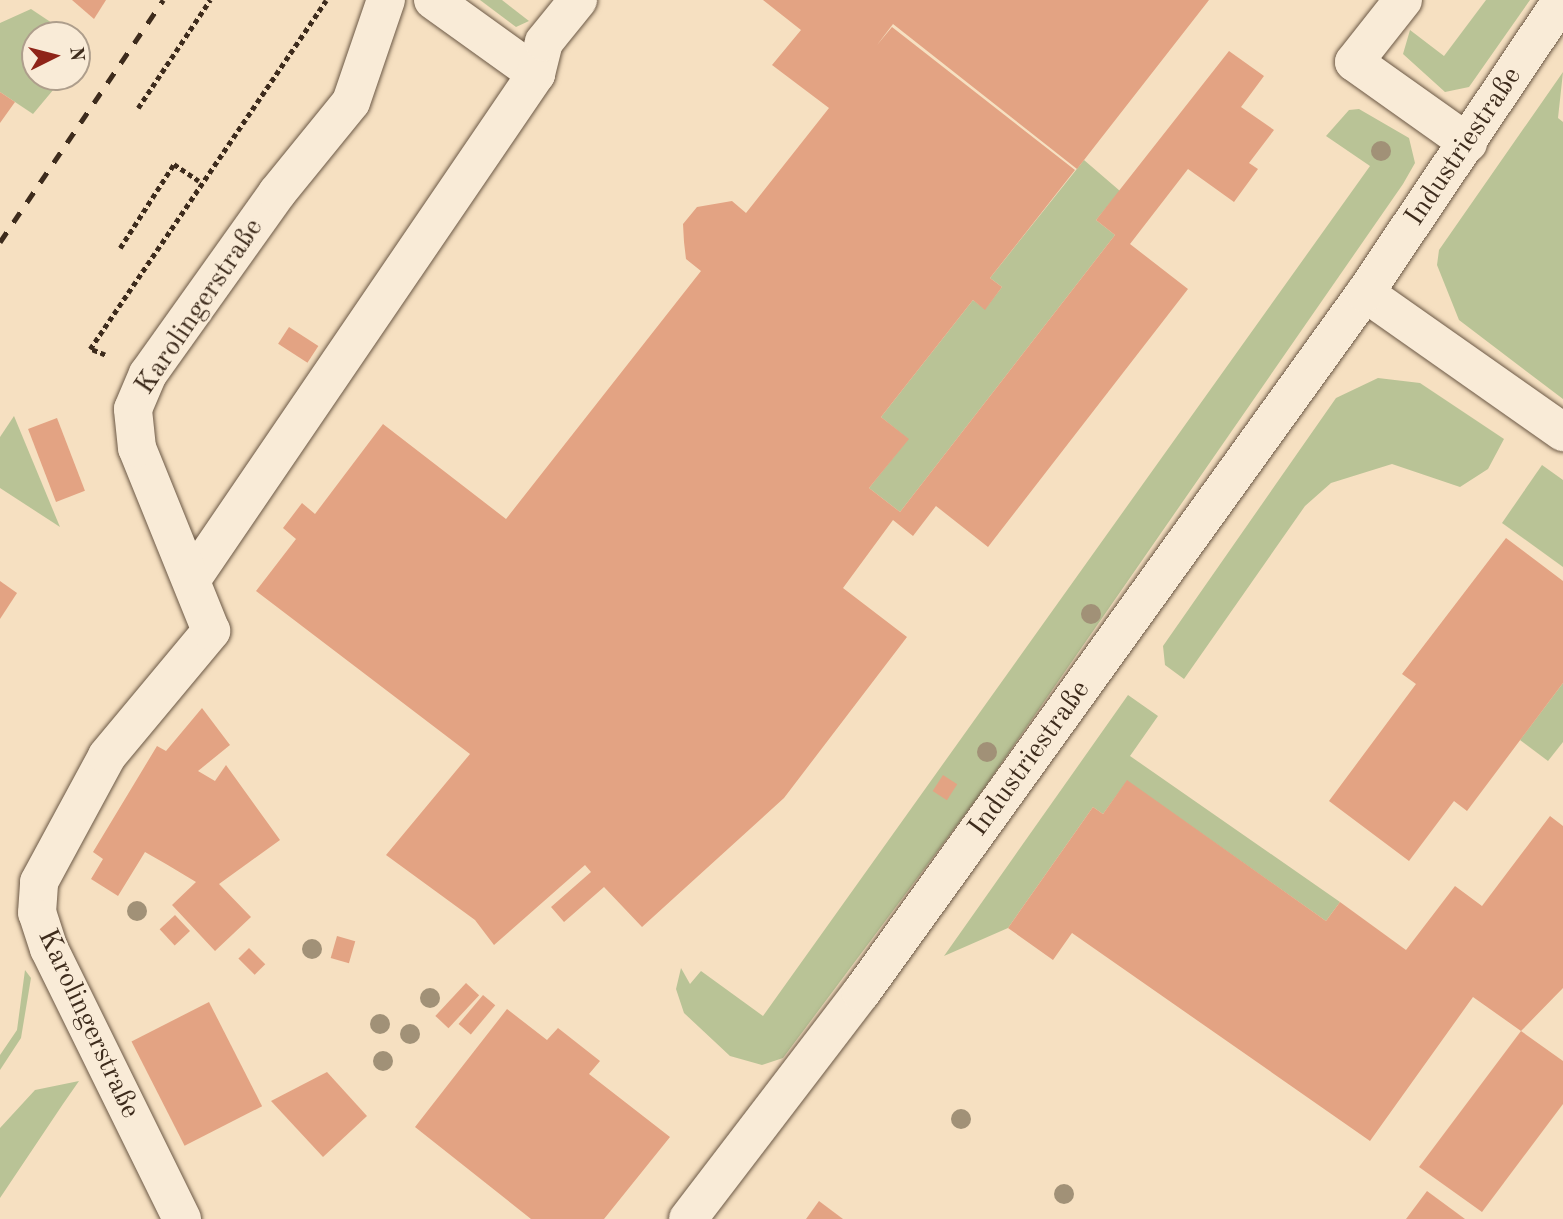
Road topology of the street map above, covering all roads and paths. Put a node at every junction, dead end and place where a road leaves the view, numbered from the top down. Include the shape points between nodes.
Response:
1 (210, 0) edge
2 (326, 0) edge
3 (386, 0) edge
4 (433, 0) edge
5 (578, 0) edge
6 (1403, 0) edge
7 (1562, 0) edge
8 (536, 75) junction
9 (138, 108) dead end
10 (1468, 143) junction
11 (200, 181) junction
12 (120, 248) dead end
13 (1365, 293) junction
14 (148, 374) junction
15 (1563, 432) edge
16 (192, 579) junction
17 (180, 1215) edge
18 (688, 1219) edge

1 - 9 path
2 - 11 path
3 - 14 street, Karolingerstraße via 351,102 277,193
4 - 8 street
5 - 8 street via 544,42
6 - 10 street via 1354,62
7 - 10 street, Industriestraße
8 - 16 street
10 - 13 street, Industriestraße
11 - 12 path via 174,164
11 - 14 path via 90,349
13 - 15 street
13 - 18 street, Industriestraße via 861,993
14 - 16 street, Karolingerstraße via 133,408 137,448
16 - 17 street, Karolingerstraße via 211,631 107,756 55,844 37,897 49,949

